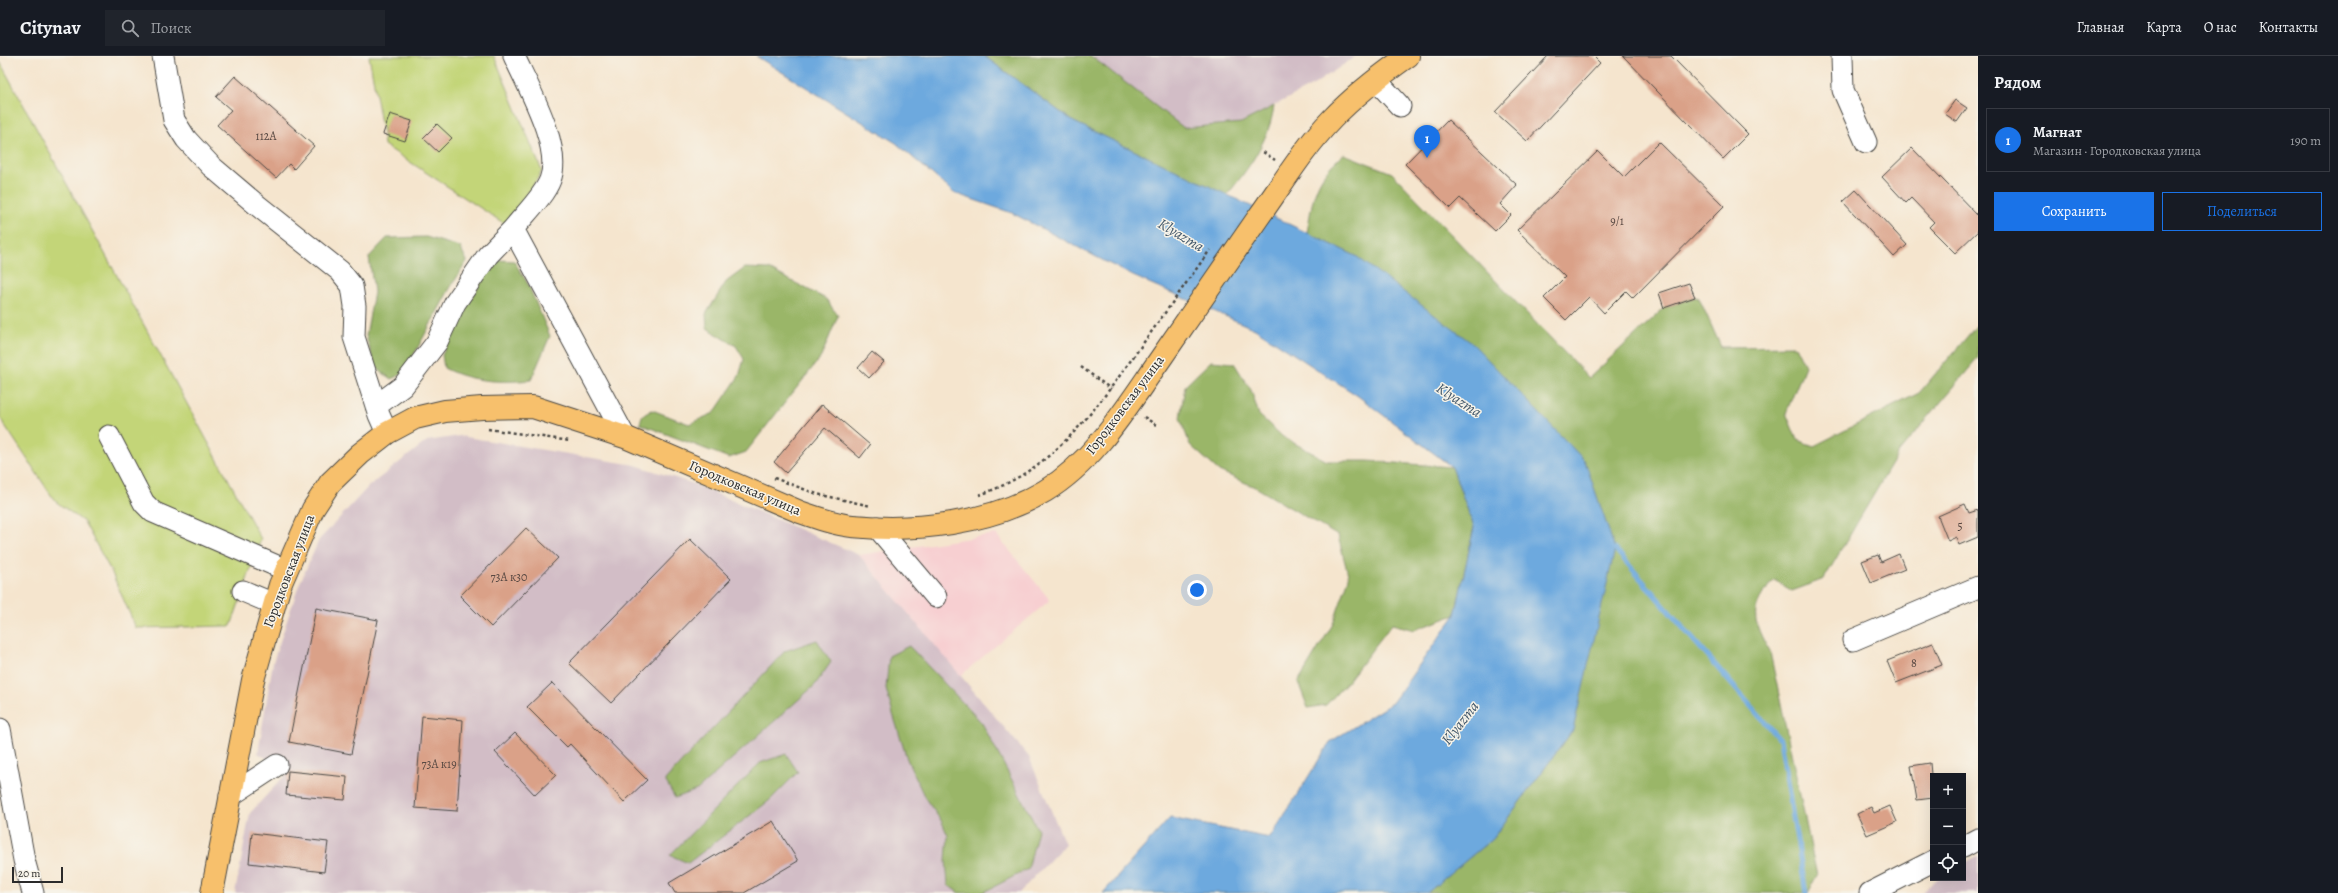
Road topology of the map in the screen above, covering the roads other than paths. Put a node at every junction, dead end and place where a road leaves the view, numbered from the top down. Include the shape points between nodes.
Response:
1 (163, 56) edge
2 (514, 56) edge
3 (1408, 56) edge
4 (1842, 56) edge
5 (1376, 80) junction
6 (1400, 106) dead end
7 (1866, 142) dead end
8 (513, 229) junction
9 (376, 406) junction
10 (387, 433) junction
11 (109, 436) dead end
12 (625, 437) junction
13 (877, 527) junction
14 (286, 570) junction
15 (1978, 587) edge
16 (243, 591) dead end
17 (936, 597) dead end
18 (274, 604) junction
19 (1853, 640) dead end
20 (0, 729) edge
21 (277, 765) dead end
22 (230, 796) junction
23 (1978, 839) edge
24 (1966, 845) edge
25 (1930, 863) edge
26 (33, 893) edge
27 (212, 893) edge
28 (1870, 893) edge

1 - 9 street via 174,120 186,139 211,166 340,271 352,286 355,306 354,337
2 - 8 street via 550,138 554,159 550,180
3 - 5 main road, Городковская улица
4 - 7 street via 1843,90
5 - 6 street
5 - 13 main road, Городковская улица via 1278,166 1136,410 1081,462 1046,491 1006,509 933,524
8 - 9 street via 488,255 455,303 437,342 403,386
8 - 12 street
9 - 10 street
10 - 12 main road, Городковская улица via 415,418 445,411 533,407
10 - 14 main road, Городковская улица via 330,482 313,509
11 - 14 street via 144,503 153,512
12 - 13 main road, Городковская улица via 800,512 851,526
13 - 17 street
14 - 18 main road, Городковская улица
15 - 19 street
16 - 18 street
18 - 22 main road, Городковская улица via 252,680
20 - 26 street via 24,860
21 - 22 street
22 - 27 main road, Городковская улица
23 - 24 street
25 - 28 street

